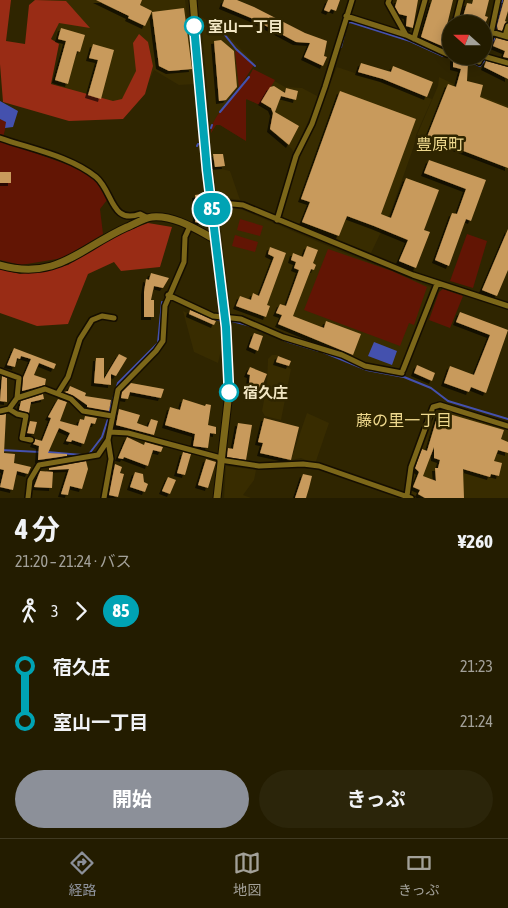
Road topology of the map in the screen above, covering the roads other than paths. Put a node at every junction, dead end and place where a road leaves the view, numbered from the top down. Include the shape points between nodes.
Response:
1 (193, 0) edge
2 (352, 0) edge
3 (388, 0) edge
4 (425, 0) edge
5 (461, 0) edge
6 (498, 0) edge
7 (457, 15) edge
8 (346, 16) junction
9 (508, 26) edge
10 (492, 27) edge
11 (492, 32) edge
12 (406, 35) junction
13 (506, 36) edge
14 (414, 39) junction
15 (442, 52) edge
16 (492, 59) edge
17 (508, 63) edge
18 (0, 138) edge
19 (211, 202) junction
20 (148, 218) junction
21 (277, 220) junction
22 (190, 226) junction
23 (216, 240) junction
24 (0, 264) edge
25 (437, 284) junction
26 (168, 295) junction
27 (508, 306) edge
28 (225, 317) junction
29 (114, 318) dead end
30 (0, 370) edge
31 (58, 393) junction
32 (17, 398) junction
33 (9, 409) junction
34 (0, 411) edge
35 (112, 416) junction
36 (508, 426) edge
37 (110, 432) junction
38 (31, 440) dead end
39 (108, 440) junction
40 (221, 459) junction
41 (409, 497) edge
42 (28, 498) edge
43 (104, 498) edge
44 (217, 498) edge

1 - 19 street
2 - 8 street
3 - 12 street
4 - 14 street
5 - 7 street
6 - 10 street
8 - 12 street
8 - 21 street via 325,88 296,156
9 - 13 street
11 - 13 street
12 - 14 street
14 - 15 street
16 - 17 street
18 - 20 street via 86,169 104,184 116,208 126,216 140,214
19 - 21 street via 243,205
19 - 23 street
20 - 22 street via 169,218
20 - 24 street via 59,265 24,270
21 - 25 street
22 - 23 street
22 - 26 street via 185,235 184,262
23 - 28 street
25 - 27 street
25 - 28 street via 402,371 365,366 336,352 283,337 250,322
26 - 28 street via 207,314
26 - 35 street via 163,341 119,386
28 - 40 street via 229,392
29 - 31 street via 102,316 92,320 80,339 68,377
30 - 32 street via 19,378
31 - 32 street via 45,389
31 - 35 street via 71,399 83,411
32 - 33 street
33 - 34 street
33 - 38 street via 26,416 22,438
35 - 37 street
36 - 41 street via 440,406 433,407 411,467
37 - 39 street
37 - 40 street via 128,433
39 - 42 street via 98,455 39,465 30,480
39 - 43 street via 111,459
40 - 41 street via 259,466 319,466
40 - 44 street

